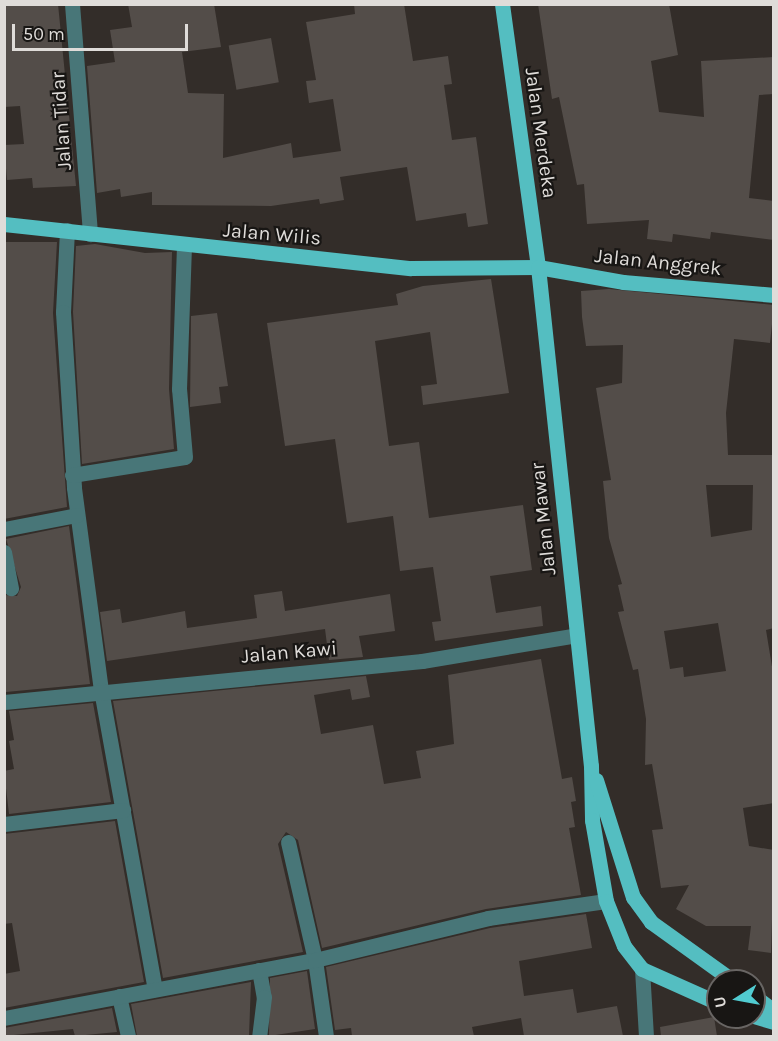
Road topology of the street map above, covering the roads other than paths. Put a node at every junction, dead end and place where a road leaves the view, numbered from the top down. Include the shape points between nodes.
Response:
1 (72, 4) edge
2 (502, 4) edge
3 (4, 224) edge
4 (67, 230) junction
5 (90, 234) junction
6 (184, 247) junction
7 (538, 267) junction
8 (774, 295) edge
9 (72, 475) junction
10 (77, 515) junction
11 (4, 529) edge
12 (4, 552) edge
13 (11, 588) dead end
14 (577, 635) junction
15 (102, 690) junction
16 (4, 702) edge
17 (591, 766) junction
18 (123, 810) junction
19 (4, 824) edge
20 (288, 842) dead end
21 (606, 901) junction
22 (315, 960) junction
23 (642, 969) junction
24 (717, 969) edge
25 (259, 970) junction
26 (155, 989) junction
27 (119, 996) junction
28 (706, 998) edge
29 (4, 1018) edge
30 (128, 1036) edge
31 (259, 1036) edge
32 (326, 1036) edge
33 (646, 1036) edge

1 - 5 street, Jalan Tidar
2 - 7 main road, Jalan Merdeka
3 - 4 main road, Jalan Wilis
4 - 5 main road, Jalan Wilis
4 - 9 street via 63,312
5 - 6 main road, Jalan Wilis
6 - 7 main road, Jalan Wilis via 411,268
6 - 9 street via 179,389 185,457
7 - 8 main road, Jalan Anggrek via 623,282
7 - 14 main road, Jalan Mawar
9 - 10 street
10 - 11 street
10 - 15 street
12 - 13 street
14 - 15 street, Jalan Kawi via 422,661
14 - 17 main road, Jalan Mawar
15 - 16 street, Jalan Kawi
15 - 18 street
17 - 21 main road, Jalan Mawar via 592,820
17 - 24 main road, Jalan Mawar via 633,897 651,922
18 - 19 street
18 - 26 street
20 - 22 street
21 - 22 street via 488,918
21 - 23 main road, Jalan Mawar via 624,946
22 - 25 street
22 - 32 street
23 - 28 main road, Jalan Mawar
23 - 33 street
25 - 26 street
25 - 31 street via 264,998
26 - 27 street
27 - 29 street
27 - 30 street

